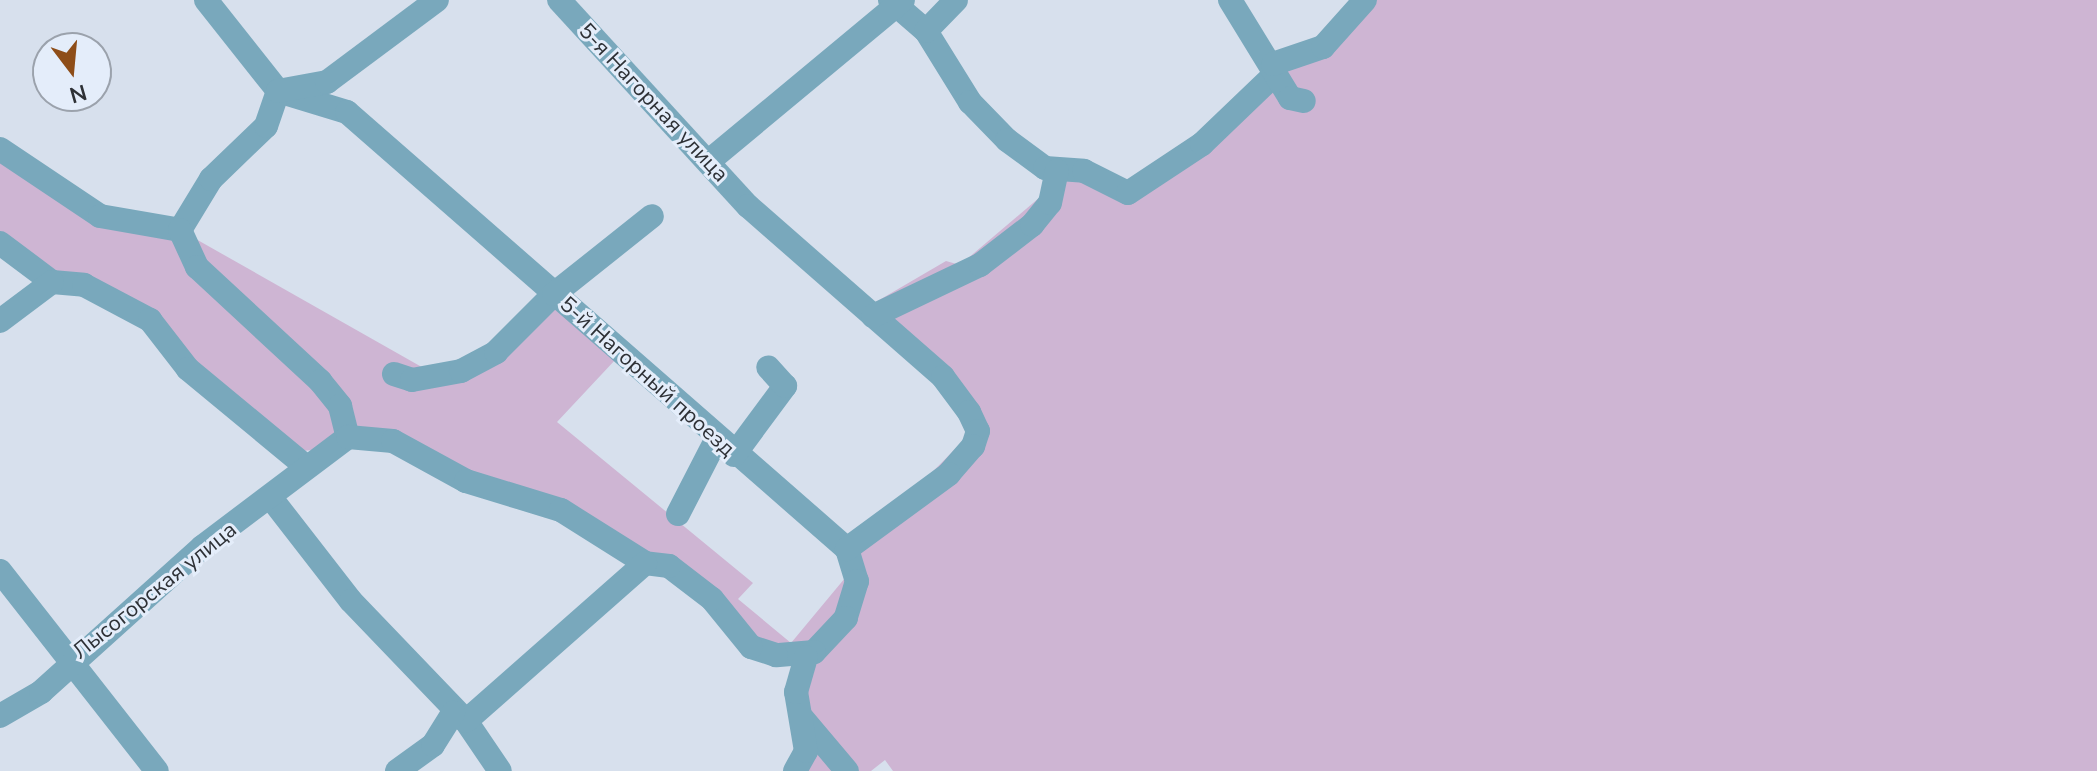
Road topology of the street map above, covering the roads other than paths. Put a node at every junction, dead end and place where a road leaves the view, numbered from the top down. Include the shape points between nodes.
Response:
1 (206, 0) edge
2 (437, 0) edge
3 (559, 0) edge
4 (956, 0) edge
5 (1230, 0) edge
6 (1365, 0) edge
7 (896, 2) edge
8 (926, 31) junction
9 (1274, 69) junction
10 (278, 91) junction
11 (1304, 101) dead end
12 (0, 149) edge
13 (709, 161) junction
14 (1057, 171) junction
15 (652, 216) dead end
16 (180, 230) junction
17 (0, 243) edge
18 (52, 282) junction
19 (554, 294) junction
20 (873, 316) junction
21 (0, 321) edge
22 (768, 367) dead end
23 (394, 374) dead end
24 (348, 437) junction
25 (725, 448) junction
26 (304, 465) junction
27 (271, 498) junction
28 (678, 514) dead end
29 (847, 549) junction
30 (645, 563) junction
31 (0, 571) edge
32 (806, 657) junction
33 (70, 659) junction
34 (0, 716) edge
35 (460, 717) junction
36 (803, 719) junction
37 (802, 766) edge
38 (157, 771) edge
39 (397, 771) edge
40 (500, 771) edge
41 (847, 771) edge

1 - 10 street
2 - 10 street via 327,82
3 - 13 street, 5-я Нагорная улица
4 - 8 street
5 - 9 street
6 - 9 street via 1323,47
7 - 8 street
7 - 13 street
8 - 14 street via 989,124
9 - 11 street via 1290,98
9 - 14 street via 1202,144 1128,193 1084,171
10 - 16 street via 266,126 211,179
10 - 19 street, 5-й Нагорный проезд via 347,112
12 - 16 street via 100,216
13 - 20 street, 5-я Нагорная улица via 748,206
14 - 20 street via 1050,203 1032,225 980,265
15 - 19 street
16 - 24 street via 197,267 320,381 340,406
17 - 18 street
18 - 21 street
18 - 26 street via 84,285 150,320 188,369
19 - 23 street via 496,352 461,371 412,380
19 - 25 street, 5-й Нагорный проезд
20 - 29 street via 943,377 978,431 949,474
22 - 25 street via 785,386
24 - 26 street, Лысогорская улица
24 - 30 street via 393,441 504,497 561,510
25 - 28 street
25 - 29 street, 5-й Нагорный проезд
26 - 27 street, Лысогорская улица
27 - 33 street, Лысогорская улица
27 - 35 street
29 - 32 street via 857,581 853,603
30 - 32 street via 669,566 689,581 751,647
30 - 35 street
31 - 33 street
32 - 36 street via 796,692
33 - 34 street, Лысогорская улица via 41,692
33 - 38 street
35 - 39 street
35 - 40 street
36 - 37 street
36 - 41 street

